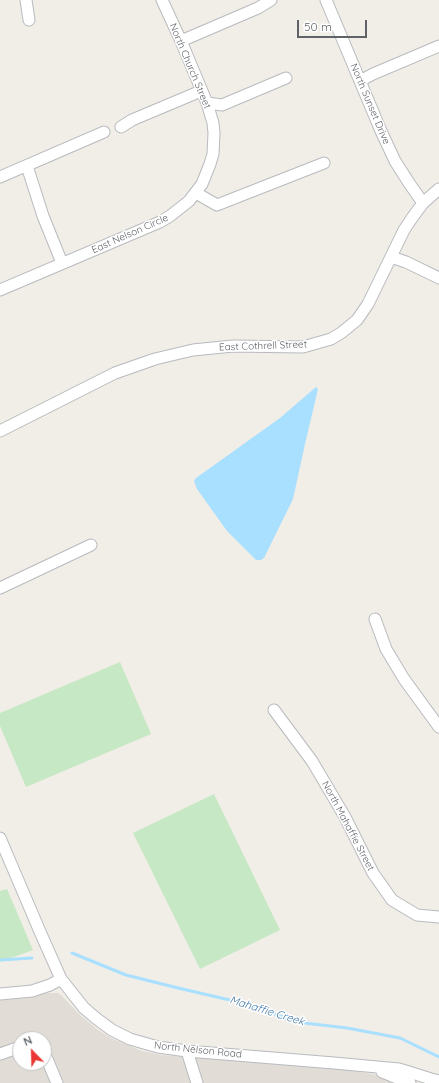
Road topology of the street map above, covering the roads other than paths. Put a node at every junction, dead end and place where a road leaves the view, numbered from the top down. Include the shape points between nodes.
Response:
1 (26, 0) edge
2 (162, 0) edge
3 (271, 0) edge
4 (326, 0) edge
5 (29, 20) dead end
6 (181, 41) junction
7 (439, 46) edge
8 (286, 78) dead end
9 (360, 81) junction
10 (201, 91) junction
11 (207, 103) junction
12 (121, 127) dead end
13 (104, 132) dead end
14 (324, 163) dead end
15 (27, 166) junction
16 (0, 177) edge
17 (439, 189) edge
18 (196, 193) junction
19 (423, 203) junction
20 (391, 257) junction
21 (62, 263) junction
22 (439, 278) edge
23 (0, 290) edge
24 (0, 431) edge
25 (91, 545) dead end
26 (0, 588) edge
27 (375, 619) dead end
28 (274, 710) dead end
29 (439, 727) edge
30 (0, 838) edge
31 (439, 917) edge
32 (62, 979) junction
33 (0, 994) edge
34 (12, 1050) edge
35 (187, 1051) junction
36 (0, 1054) edge
37 (368, 1066) junction
38 (52, 1071) edge
39 (438, 1082) edge
40 (57, 1083) edge
41 (197, 1083) edge
42 (410, 1083) edge

1 - 5 street
2 - 6 street, North Church Street
3 - 6 street
4 - 9 street, North Sunset Drive
6 - 10 street, North Church Street
7 - 9 street
8 - 11 street via 222,105
9 - 19 street, North Sunset Drive via 395,161
10 - 11 street, North Church Street
10 - 12 street
11 - 18 street, North Church Street via 213,123 213,154
13 - 15 street
14 - 18 street via 218,205
15 - 16 street
15 - 21 street
17 - 19 street, East Cothrell Street
18 - 21 street, East Nelson Circle via 180,210 160,222
19 - 20 street, East Cothrell Street via 404,230
20 - 22 street
20 - 24 street, East Cothrell Street via 368,304 357,320 331,339 303,347 233,346 193,350 155,359 115,373
21 - 23 street, East Nelson Circle
25 - 26 street
27 - 29 street via 393,661
28 - 31 street, North Mahaffie Street via 312,760 373,873 392,900 418,915
30 - 32 street, North Nelson Road
32 - 33 street via 50,986 32,991
32 - 35 street, North Nelson Road via 84,1008 112,1030 130,1039 158,1047
34 - 36 street
35 - 37 street, North Nelson Road
35 - 41 street
37 - 39 street, North Nelson Road via 399,1069
37 - 42 street, North Nelson Road
38 - 40 street

